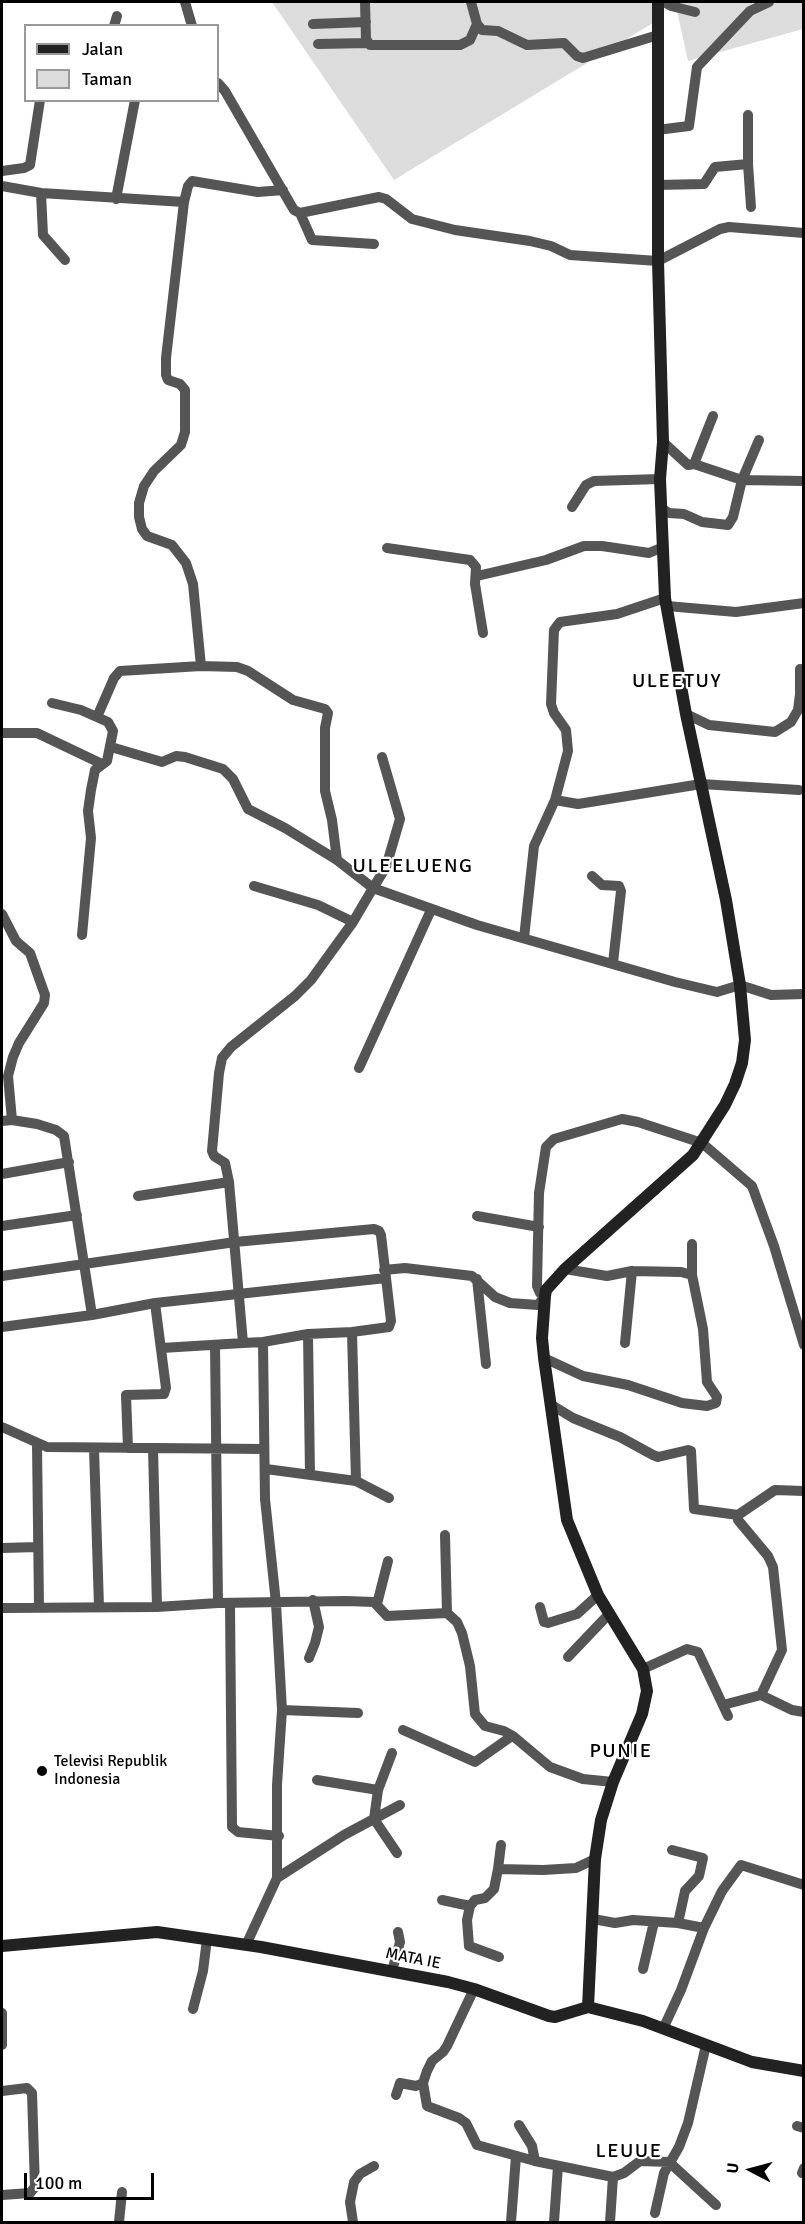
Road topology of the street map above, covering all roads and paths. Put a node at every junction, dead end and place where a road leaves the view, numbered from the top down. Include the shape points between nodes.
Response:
1 (184, 2) edge
2 (365, 2) edge
3 (471, 2) edge
4 (658, 2) edge
5 (664, 2) edge
6 (769, 2) edge
7 (695, 12) dead end
8 (366, 22) junction
9 (191, 24) edge
10 (313, 24) dead end
11 (477, 24) junction
12 (658, 35) junction
13 (368, 43) junction
14 (318, 44) dead end
15 (219, 84) edge
16 (40, 102) edge
17 (135, 102) edge
18 (748, 115) dead end
19 (657, 130) junction
20 (748, 164) junction
21 (2, 171) edge
22 (657, 185) junction
23 (2, 186) edge
24 (283, 190) junction
25 (41, 193) junction
26 (116, 198) junction
27 (184, 202) junction
28 (751, 207) dead end
29 (300, 213) junction
30 (804, 233) edge
31 (374, 244) dead end
32 (65, 260) dead end
33 (658, 261) junction
34 (713, 416) dead end
35 (759, 440) dead end
36 (663, 442) junction
37 (694, 464) junction
38 (660, 479) junction
39 (742, 480) junction
40 (804, 481) edge
41 (572, 507) dead end
42 (661, 508) junction
43 (663, 547) junction
44 (387, 548) dead end
45 (477, 576) junction
46 (666, 602) junction
47 (804, 603) edge
48 (483, 633) dead end
49 (201, 666) junction
50 (800, 669) dead end
51 (52, 703) dead end
52 (686, 714) junction
53 (97, 717) junction
54 (2, 733) edge
55 (111, 747) junction
56 (382, 757) dead end
57 (102, 764) junction
58 (701, 784) junction
59 (799, 790) dead end
60 (555, 800) junction
61 (337, 860) junction
62 (592, 876) dead end
63 (254, 886) dead end
64 (373, 888) junction
65 (431, 910) junction
66 (2, 914) edge
67 (353, 922) junction
68 (82, 935) dead end
69 (524, 938) junction
70 (613, 963) junction
71 (740, 985) junction
72 (804, 994) edge
73 (359, 1068) dead end
74 (5, 1075) edge
75 (7, 1121) edge
76 (702, 1143) junction
77 (69, 1162) junction
78 (2, 1174) edge
79 (228, 1182) junction
80 (138, 1196) dead end
81 (77, 1215) junction
82 (477, 1216) dead end
83 (2, 1226) edge
84 (539, 1227) junction
85 (235, 1242) junction
86 (692, 1244) dead end
87 (85, 1264) junction
88 (566, 1269) junction
89 (632, 1271) junction
90 (385, 1274) junction
91 (692, 1275) junction
92 (2, 1276) edge
93 (477, 1279) junction
94 (240, 1293) junction
95 (545, 1293) junction
96 (155, 1303) junction
97 (92, 1315) junction
98 (2, 1327) edge
99 (352, 1332) junction
100 (308, 1334) junction
101 (263, 1342) junction
102 (243, 1343) junction
103 (625, 1343) dead end
104 (215, 1345) junction
105 (804, 1346) edge
106 (162, 1348) junction
107 (544, 1358) junction
108 (486, 1364) dead end
109 (550, 1404) junction
110 (2, 1427) edge
111 (37, 1444) junction
112 (94, 1448) junction
113 (128, 1448) junction
114 (153, 1448) junction
115 (215, 1449) junction
116 (264, 1449) junction
117 (266, 1469) junction
118 (310, 1475) junction
119 (356, 1481) junction
120 (804, 1491) edge
121 (389, 1498) dead end
122 (738, 1515) junction
123 (445, 1535) dead end
124 (38, 1547) junction
125 (2, 1548) edge
126 (388, 1562) dead end
127 (598, 1595) junction
128 (314, 1600) junction
129 (218, 1603) junction
130 (230, 1603) junction
131 (276, 1603) junction
132 (377, 1604) junction
133 (156, 1606) junction
134 (39, 1607) junction
135 (99, 1607) junction
136 (540, 1607) dead end
137 (2, 1608) edge
138 (447, 1613) junction
139 (609, 1614) junction
140 (568, 1657) dead end
141 (309, 1658) dead end
142 (643, 1669) junction
143 (761, 1695) junction
144 (723, 1705) junction
145 (282, 1710) junction
146 (804, 1712) edge
147 (358, 1713) dead end
148 (728, 1716) dead end
149 (403, 1730) dead end
150 (512, 1736) junction
151 (392, 1753) dead end
152 (317, 1780) dead end
153 (613, 1782) junction
154 (378, 1790) junction
155 (400, 1805) dead end
156 (374, 1819) junction
157 (279, 1836) junction
158 (501, 1845) dead end
159 (672, 1850) dead end
160 (397, 1853) dead end
161 (595, 1859) junction
162 (498, 1869) junction
163 (277, 1878) junction
164 (804, 1885) edge
165 (442, 1900) dead end
166 (470, 1906) junction
167 (593, 1919) junction
168 (654, 1922) junction
169 (678, 1923) junction
170 (704, 1928) junction
171 (398, 1932) dead end
172 (207, 1939) junction
173 (2, 1946) edge
174 (253, 1946) junction
175 (499, 1957) dead end
176 (643, 1969) dead end
177 (392, 1971) junction
178 (474, 1989) junction
179 (588, 2007) junction
180 (193, 2009) dead end
181 (2, 2013) edge
182 (663, 2030) junction
183 (2, 2045) edge
184 (706, 2045) junction
185 (804, 2071) edge
186 (423, 2083) junction
187 (2, 2091) edge
188 (396, 2095) dead end
189 (519, 2125) dead end
190 (516, 2156) junction
191 (535, 2161) junction
192 (669, 2162) junction
193 (374, 2166) dead end
194 (558, 2166) junction
195 (613, 2177) junction
196 (123, 2192) dead end
197 (2, 2195) edge
198 (716, 2205) dead end
199 (655, 2213) dead end
200 (118, 2223) edge
201 (352, 2223) edge
202 (511, 2223) edge
203 (554, 2223) edge
204 (610, 2223) edge

1 - 9 street
2 - 8 street
3 - 11 street
4 - 12 street
5 - 7 street
6 - 19 street via 750,10 697,67 688,127
8 - 10 street
8 - 13 street
11 - 12 street via 482,30 498,31 527,45 564,43 579,58
11 - 13 street via 470,40 460,45
12 - 19 street
13 - 14 street
15 - 24 street
16 - 21 street via 30,165
17 - 26 street
18 - 20 street
19 - 22 street
20 - 22 street via 716,166 704,184
20 - 28 street
22 - 33 street
23 - 25 street
24 - 27 street via 258,192 192,181
24 - 29 street via 294,210
25 - 26 street
25 - 32 street via 43,235
26 - 27 street
27 - 49 street via 166,375 185,390 185,432 181,445 144,486 139,517 147,536 172,545 186,563 193,584
29 - 31 street via 312,240
29 - 33 street via 379,197 412,219 455,230 530,241 570,255
30 - 33 street via 729,227
33 - 36 street
34 - 37 street
35 - 39 street
36 - 37 street via 688,465
36 - 38 street
37 - 39 street
38 - 41 street via 594,481 586,485
38 - 42 street
39 - 40 street
39 - 42 street via 728,525 702,522
42 - 43 street
43 - 45 street via 649,553 584,546 546,560
43 - 46 street
44 - 45 street via 467,559 476,567
45 - 48 street
46 - 47 street via 736,612
46 - 52 street
46 - 60 street via 560,622 555,627 551,704 566,730 568,751
49 - 53 street via 120,671
49 - 61 street via 237,667 293,699 327,711 325,791
50 - 52 street via 798,710 791,722 775,732 709,725
51 - 53 street
52 - 58 street
53 - 55 street via 112,727
54 - 57 street via 37,733
55 - 57 street via 107,761
55 - 61 street via 162,762 185,757 223,769 233,779 248,808
56 - 64 street via 399,819 386,867
57 - 68 street via 94,773 88,811 91,838
58 - 59 street
58 - 60 street via 578,804
58 - 71 street
60 - 69 street via 534,846
61 - 64 street
62 - 70 street via 602,885 619,886 621,891
63 - 67 street via 318,905
64 - 65 street
64 - 67 street
65 - 69 street
65 - 73 street
66 - 74 street via 16,941 30,953 45,995
67 - 79 street via 304,988 222,1058 212,1151 225,1163
69 - 70 street
70 - 71 street via 717,992
71 - 72 street via 771,995
71 - 76 street via 745,1040 742,1063 725,1105
74 - 75 street
75 - 77 street via 37,1124 60,1132
76 - 84 street via 622,1119 555,1138 546,1148 542,1163
76 - 88 street via 686,1162
76 - 105 street via 752,1186
77 - 78 street
77 - 81 street
79 - 80 street
79 - 85 street
81 - 83 street
81 - 87 street
82 - 84 street
84 - 95 street via 537,1286 540,1293
85 - 87 street
85 - 90 street via 377,1230 381,1235
85 - 94 street
86 - 91 street
87 - 92 street
87 - 97 street
88 - 89 street via 607,1276
88 - 95 street
89 - 91 street
89 - 103 street
90 - 93 street via 405,1268
90 - 94 street
90 - 99 street via 391,1325
91 - 107 street via 703,1329 707,1382 717,1398 715,1405 682,1403 628,1385 583,1376
93 - 95 street via 495,1297 510,1303 538,1305
93 - 108 street
94 - 96 street
94 - 102 street
95 - 107 street
96 - 97 street
96 - 106 street
97 - 98 street
99 - 100 street
99 - 119 street
100 - 101 street
100 - 118 street
101 - 102 street
101 - 116 street
102 - 104 street
104 - 106 street
104 - 115 street
106 - 113 street via 166,1392 125,1396
107 - 109 street
109 - 122 street via 653,1455 691,1451 694,1509
109 - 127 street via 567,1520
110 - 111 street
111 - 112 street
111 - 124 street
112 - 113 street
112 - 135 street
113 - 114 street
114 - 115 street
114 - 133 street
115 - 116 street
115 - 129 street
116 - 117 street
117 - 118 street
117 - 131 street
118 - 119 street
119 - 121 street
120 - 122 street via 775,1490
122 - 143 street via 768,1556 775,1576 782,1650
123 - 138 street
124 - 125 street
124 - 134 street
126 - 132 street
127 - 136 street via 577,1614 548,1623 544,1622
127 - 139 street
128 - 131 street
128 - 132 street
128 - 141 street via 319,1627
129 - 130 street
129 - 133 street
130 - 131 street
130 - 157 street via 232,1827 238,1832
131 - 145 street
132 - 138 street via 387,1616
133 - 135 street
134 - 135 street
134 - 137 street
138 - 150 street via 462,1633 475,1714 485,1726
139 - 140 street
139 - 142 street
142 - 144 street via 687,1649 698,1652
142 - 153 street via 645,1702
143 - 144 street
143 - 146 street
144 - 148 street
145 - 147 street
145 - 157 street
149 - 150 street via 475,1762
150 - 153 street via 550,1767 583,1779
151 - 154 street
152 - 154 street
153 - 161 street via 601,1820
154 - 156 street
155 - 156 street
156 - 160 street
156 - 163 street
157 - 163 street
158 - 162 street
159 - 169 street via 703,1858 699,1876 685,1891
161 - 162 street via 576,1868
161 - 167 street
162 - 166 street via 494,1890
163 - 174 street
164 - 170 street via 741,1865 722,1891
165 - 166 street
166 - 175 street via 469,1946
167 - 168 street
167 - 179 street
168 - 169 street
168 - 176 street
169 - 170 street
170 - 182 street
171 - 177 street via 400,1942
172 - 173 street, MATA IE via 149,1932
172 - 174 street, MATA IE
172 - 180 street
174 - 177 street, MATA IE
177 - 178 street, MATA IE
178 - 179 street, MATA IE via 555,2017
178 - 186 street via 447,2046 432,2061
179 - 182 street
181 - 183 street
182 - 184 street
184 - 185 street via 752,2062
184 - 192 street via 688,2123
186 - 188 street via 400,2083
186 - 190 street via 427,2106 466,2123 477,2145
187 - 197 street via 27,2088 32,2093 35,2187 30,2193
189 - 191 street via 532,2146
190 - 191 street
190 - 202 street
191 - 194 street
192 - 195 street via 640,2161
192 - 198 street
192 - 199 street
193 - 201 street via 354,2182 350,2202
194 - 195 street
194 - 203 street
195 - 204 street
196 - 200 street

